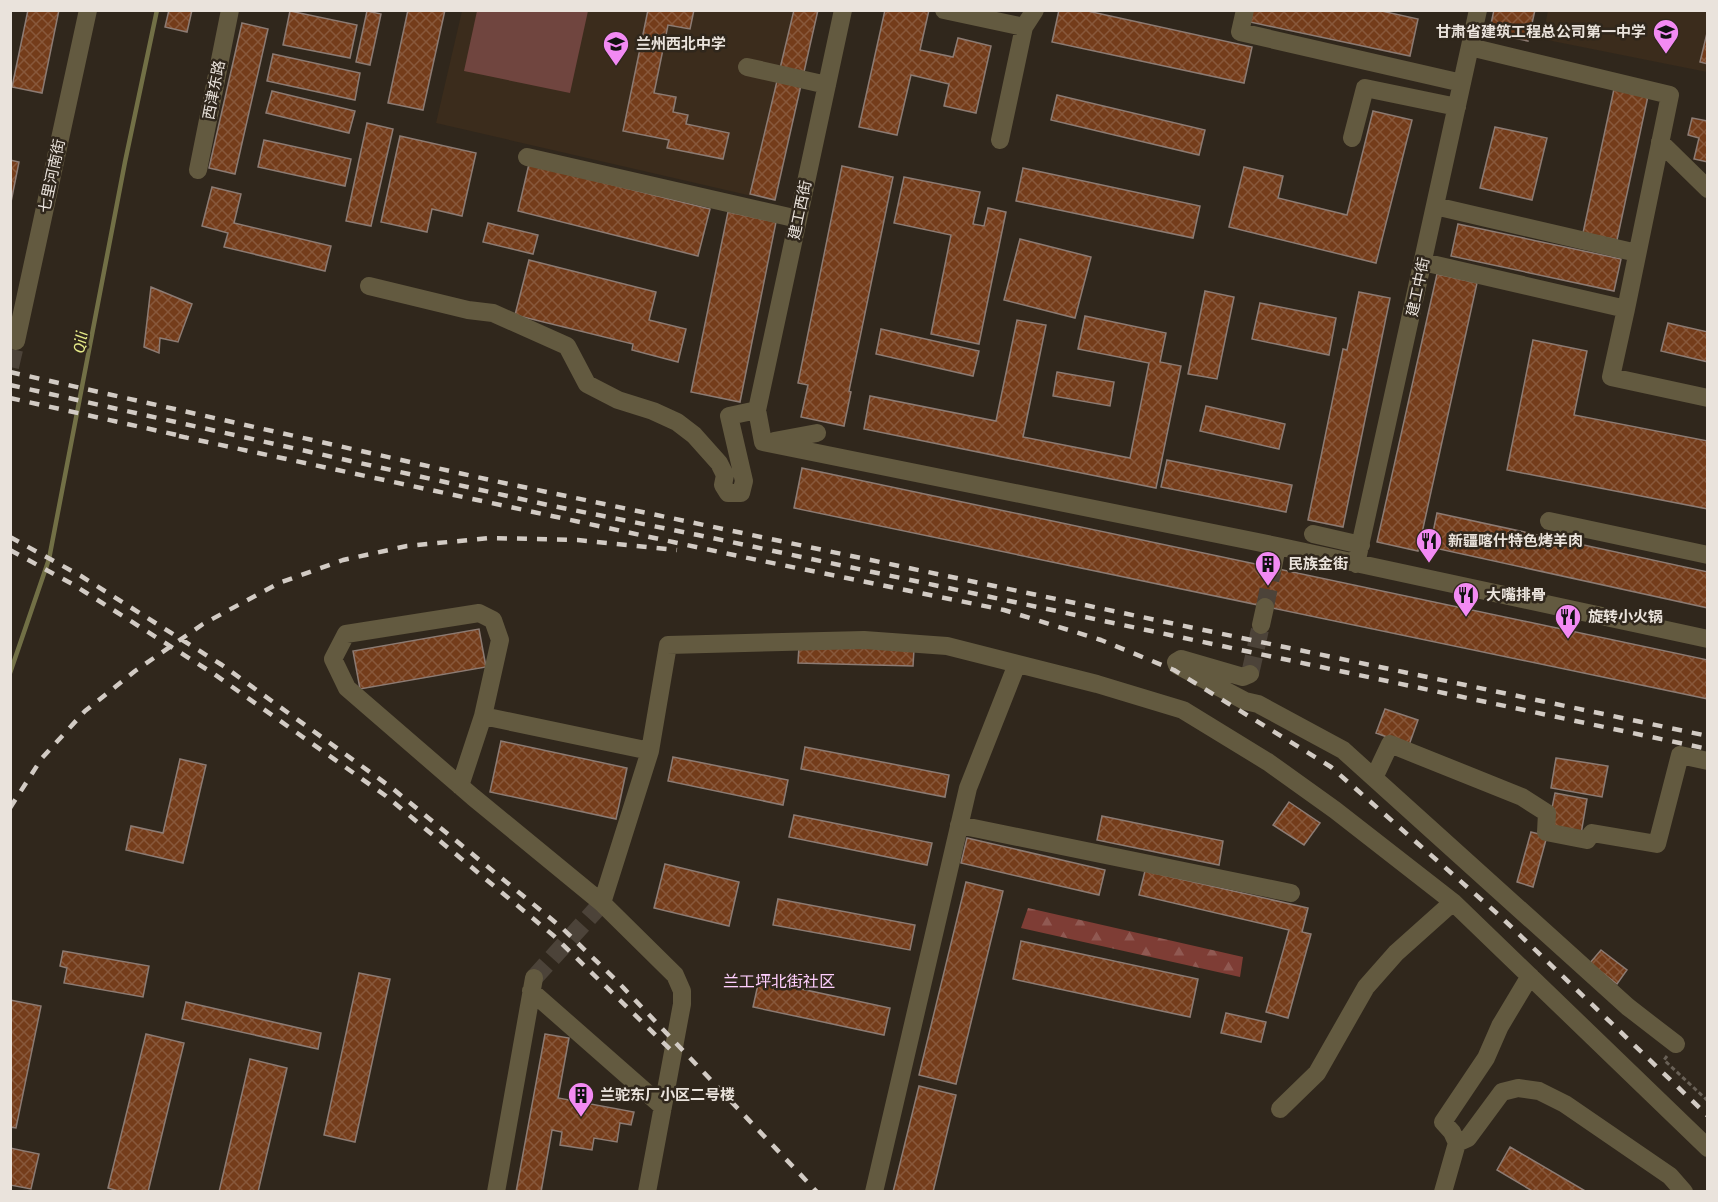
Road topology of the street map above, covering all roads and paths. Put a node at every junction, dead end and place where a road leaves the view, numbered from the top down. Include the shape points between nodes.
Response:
1 (88, 10) edge
2 (230, 10) edge
3 (843, 10) edge
4 (944, 10) edge
5 (1035, 10) edge
6 (1245, 10) edge
7 (1478, 10) edge
8 (1024, 27) junction
9 (1470, 46) junction
10 (747, 67) dead end
11 (1462, 82) junction
12 (827, 85) junction
13 (1457, 107) junction
14 (1352, 138) dead end
15 (1000, 140) dead end
16 (1660, 142) junction
17 (527, 157) dead end
18 (198, 170) dead end
19 (1707, 189) edge
20 (1435, 206) junction
21 (798, 219) junction
22 (1637, 254) junction
23 (1423, 262) junction
24 (369, 286) dead end
25 (1626, 309) junction
26 (16, 341) dead end
27 (1707, 398) edge
28 (757, 410) junction
29 (817, 433) dead end
30 (763, 442) junction
31 (1549, 521) dead end
32 (1313, 534) dead end
33 (1361, 545) junction
34 (1277, 546) junction
35 (1707, 555) edge
36 (1356, 564) junction
37 (1273, 567) tunnel mouth
38 (1707, 639) edge
39 (1017, 664) junction
40 (1250, 674) dead end
41 (483, 716) junction
42 (650, 751) junction
43 (1707, 761) edge
44 (1374, 778) junction
45 (460, 786) junction
46 (959, 825) junction
47 (1291, 893) dead end
48 (1453, 902) junction
49 (602, 903) junction
50 (1530, 976) junction
51 (1676, 1044) joint
52 (1707, 1101) edge
53 (663, 1107) junction
54 (1280, 1109) dead end
55 (1457, 1143) junction
56 (1707, 1148) edge
57 (496, 1191) edge
58 (647, 1191) edge
59 (874, 1191) edge
60 (1443, 1191) edge
61 (1684, 1191) edge

1 - 26 street, 七里河南街
2 - 18 street, 西津东路
3 - 12 street, 建工西街
4 - 8 street
5 - 8 street
6 - 11 street via 1240,33
7 - 9 street, 建工中街
8 - 15 street
9 - 11 street, 建工中街
9 - 16 street via 1670,95
10 - 12 street
11 - 13 street, 建工中街
12 - 21 street, 建工西街
13 - 14 street via 1365,88
13 - 20 street, 建工中街
16 - 19 street
16 - 22 street
17 - 21 street
20 - 22 street
20 - 23 street, 建工中街
21 - 28 street, 建工西街
22 - 25 street
23 - 25 street
23 - 33 street, 建工中街
24 - 28 street via 493,313 567,346 587,384 618,400 661,414 694,435 719,463 728,493 741,493 744,481 729,416
25 - 27 street via 1611,377
28 - 30 street
29 - 30 street
30 - 34 street
31 - 35 street
32 - 33 street
33 - 36 street, 建工中街
34 - 36 street
34 - 37 street
36 - 38 street
39 - 42 street via 947,646 864,640 668,645
39 - 46 street via 968,788
39 - 48 street via 1183,710 1268,762
40 - 44 street via 1243,677 1181,659 1176,662 1343,750
41 - 42 street
41 - 45 street
41 - 45 street via 500,640 493,620 479,613 346,634 333,659 347,688
42 - 49 street
43 - 44 street via 1680,755 1657,844 1592,833 1587,840 1546,832 1547,813 1522,797 1390,744
44 - 51 street via 1628,1007
45 - 49 street
46 - 47 street
46 - 59 street
48 - 50 street
48 - 54 street via 1396,953 1366,987 1317,1073
49 - 53 street via 675,975 682,991
50 - 55 street via 1486,1058 1443,1122
50 - 56 street
51 - 52 path via 1664,1060
53 - 57 street via 532,985
53 - 58 street
55 - 60 street
55 - 61 street via 1468,1138 1502,1092 1518,1088 1539,1091 1565,1104 1670,1176

